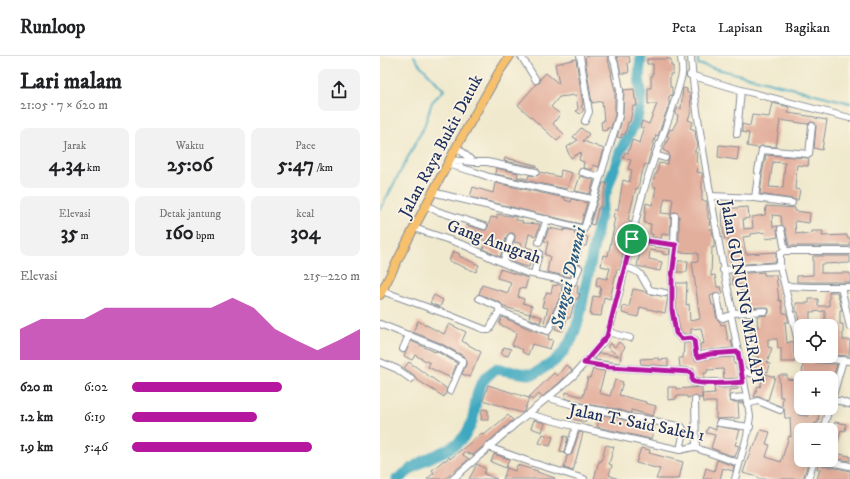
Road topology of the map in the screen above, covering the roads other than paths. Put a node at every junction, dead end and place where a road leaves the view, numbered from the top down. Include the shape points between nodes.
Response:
1 (510, 56) edge
2 (521, 56) edge
3 (580, 56) edge
4 (612, 56) edge
5 (681, 56) edge
6 (691, 56) edge
7 (682, 73) junction
8 (692, 76) junction
9 (536, 80) dead end
10 (693, 85) junction
11 (741, 90) junction
12 (850, 118) edge
13 (585, 121) dead end
14 (812, 126) dead end
15 (737, 134) dead end
16 (457, 147) junction
17 (655, 155) junction
18 (666, 158) dead end
19 (448, 162) junction
20 (473, 162) junction
21 (536, 172) dead end
22 (582, 172) dead end
23 (600, 177) junction
24 (432, 192) junction
25 (711, 196) junction
26 (755, 198) junction
27 (592, 199) junction
28 (792, 203) dead end
29 (426, 205) junction
30 (675, 216) dead end
31 (546, 219) junction
32 (484, 226) dead end
33 (414, 228) junction
34 (781, 230) dead end
35 (511, 237) dead end
36 (632, 239) junction
37 (539, 242) dead end
38 (676, 245) junction
39 (785, 250) junction
40 (850, 251) edge
41 (539, 253) dead end
42 (503, 263) junction
43 (780, 266) junction
44 (625, 267) junction
45 (579, 268) dead end
46 (723, 270) junction
47 (534, 274) junction
48 (568, 281) junction
49 (786, 286) junction
50 (841, 287) junction
51 (850, 287) edge
52 (381, 293) edge
53 (665, 293) dead end
54 (717, 297) dead end
55 (479, 298) dead end
56 (499, 312) junction
57 (765, 312) dead end
58 (732, 314) junction
59 (794, 320) edge
60 (380, 324) edge
61 (850, 327) edge
62 (608, 332) junction
63 (410, 335) junction
64 (630, 338) dead end
65 (403, 349) dead end
66 (738, 352) junction
67 (838, 360) edge
68 (843, 360) junction
69 (850, 361) edge
70 (380, 362) edge
71 (584, 363) junction
72 (741, 370) junction
73 (762, 377) dead end
74 (838, 378) edge
75 (411, 379) dead end
76 (743, 382) junction
77 (450, 391) dead end
78 (747, 397) junction
79 (548, 398) junction
80 (733, 398) dead end
81 (695, 400) dead end
82 (838, 401) edge
83 (747, 404) junction
84 (848, 404) dead end
85 (780, 410) dead end
86 (528, 414) junction
87 (719, 422) dead end
88 (576, 427) junction
89 (750, 427) junction
90 (488, 448) junction
91 (696, 448) junction
92 (680, 450) junction
93 (568, 452) dead end
94 (739, 463) junction
95 (838, 464) edge
96 (850, 466) edge
97 (812, 467) edge
98 (453, 479) edge
99 (584, 479) edge
100 (735, 479) edge
101 (808, 479) edge

1 - 16 main road, Jalan Raya Bukit Datuk
2 - 9 street
3 - 13 street via 589,112
4 - 23 street via 620,90 619,116
5 - 7 street
6 - 8 street, Jalan GUNUNG MERAPI
7 - 8 street
7 - 10 street
7 - 17 street
8 - 10 street, Jalan GUNUNG MERAPI
8 - 11 street
10 - 25 street, Jalan GUNUNG MERAPI
11 - 12 street
11 - 15 street
14 - 26 street via 808,154 762,150
16 - 19 main road, Jalan Raya Bukit Datuk
16 - 20 street
17 - 18 street
17 - 36 street via 642,193
19 - 20 street
19 - 24 main road, Jalan Raya Bukit Datuk
19 - 27 street via 489,178
20 - 21 street via 488,162
22 - 23 street
23 - 27 street
24 - 29 main road, Jalan Raya Bukit Datuk
24 - 31 street
25 - 26 street
25 - 46 street, Jalan GUNUNG MERAPI
26 - 28 street
27 - 31 street via 585,227 582,229
29 - 32 street
29 - 33 main road, Jalan Raya Bukit Datuk
30 - 38 street
31 - 37 street
33 - 42 street, Gang Anugrah via 464,245
33 - 52 main road, Jalan Raya Bukit Datuk
34 - 39 street
35 - 42 street
36 - 38 street
36 - 44 street
38 - 66 street via 672,305 676,333 682,339 694,340 698,357
39 - 40 street
39 - 43 street via 779,255
41 - 47 street
42 - 47 street, Gang Anugrah
43 - 46 street
43 - 49 street
44 - 53 street via 637,270 650,290
44 - 62 street
45 - 48 street via 573,282
46 - 58 street, Jalan GUNUNG MERAPI
47 - 48 street, Gang Anugrah
48 - 56 street via 565,296 548,332 507,313
49 - 50 street
49 - 59 street
50 - 51 street
50 - 61 street
52 - 56 street via 486,330 489,330
54 - 58 street via 721,317
55 - 56 street via 499,307
57 - 58 street
58 - 66 street, Jalan GUNUNG MERAPI
60 - 63 street
62 - 64 street
62 - 71 street
63 - 65 street
63 - 77 street via 463,360
66 - 72 street, Jalan GUNUNG MERAPI
67 - 68 street
68 - 69 street
68 - 74 street
70 - 75 street via 397,369
71 - 76 street via 617,368 690,372 695,383
71 - 79 street
72 - 73 street
72 - 76 street, Jalan GUNUNG MERAPI
76 - 78 street, Jalan GUNUNG MERAPI
78 - 80 street
78 - 83 street, Jalan GUNUNG MERAPI
79 - 86 street
79 - 92 street via 584,408 682,427 684,430
81 - 91 street
82 - 84 street
83 - 85 street via 760,401
83 - 89 street, Jalan GUNUNG MERAPI
86 - 88 street, Jalan T. Said Saleh 1
86 - 90 street
87 - 89 street
88 - 92 street, Jalan T. Said Saleh 1
88 - 93 street
89 - 94 street, Jalan GUNUNG MERAPI
90 - 98 street
90 - 99 street
91 - 92 street, Jalan T. Said Saleh 1
91 - 94 street, Jalan T. Said Saleh 1
94 - 100 street, Jalan GUNUNG MERAPI
95 - 96 street
97 - 101 street

